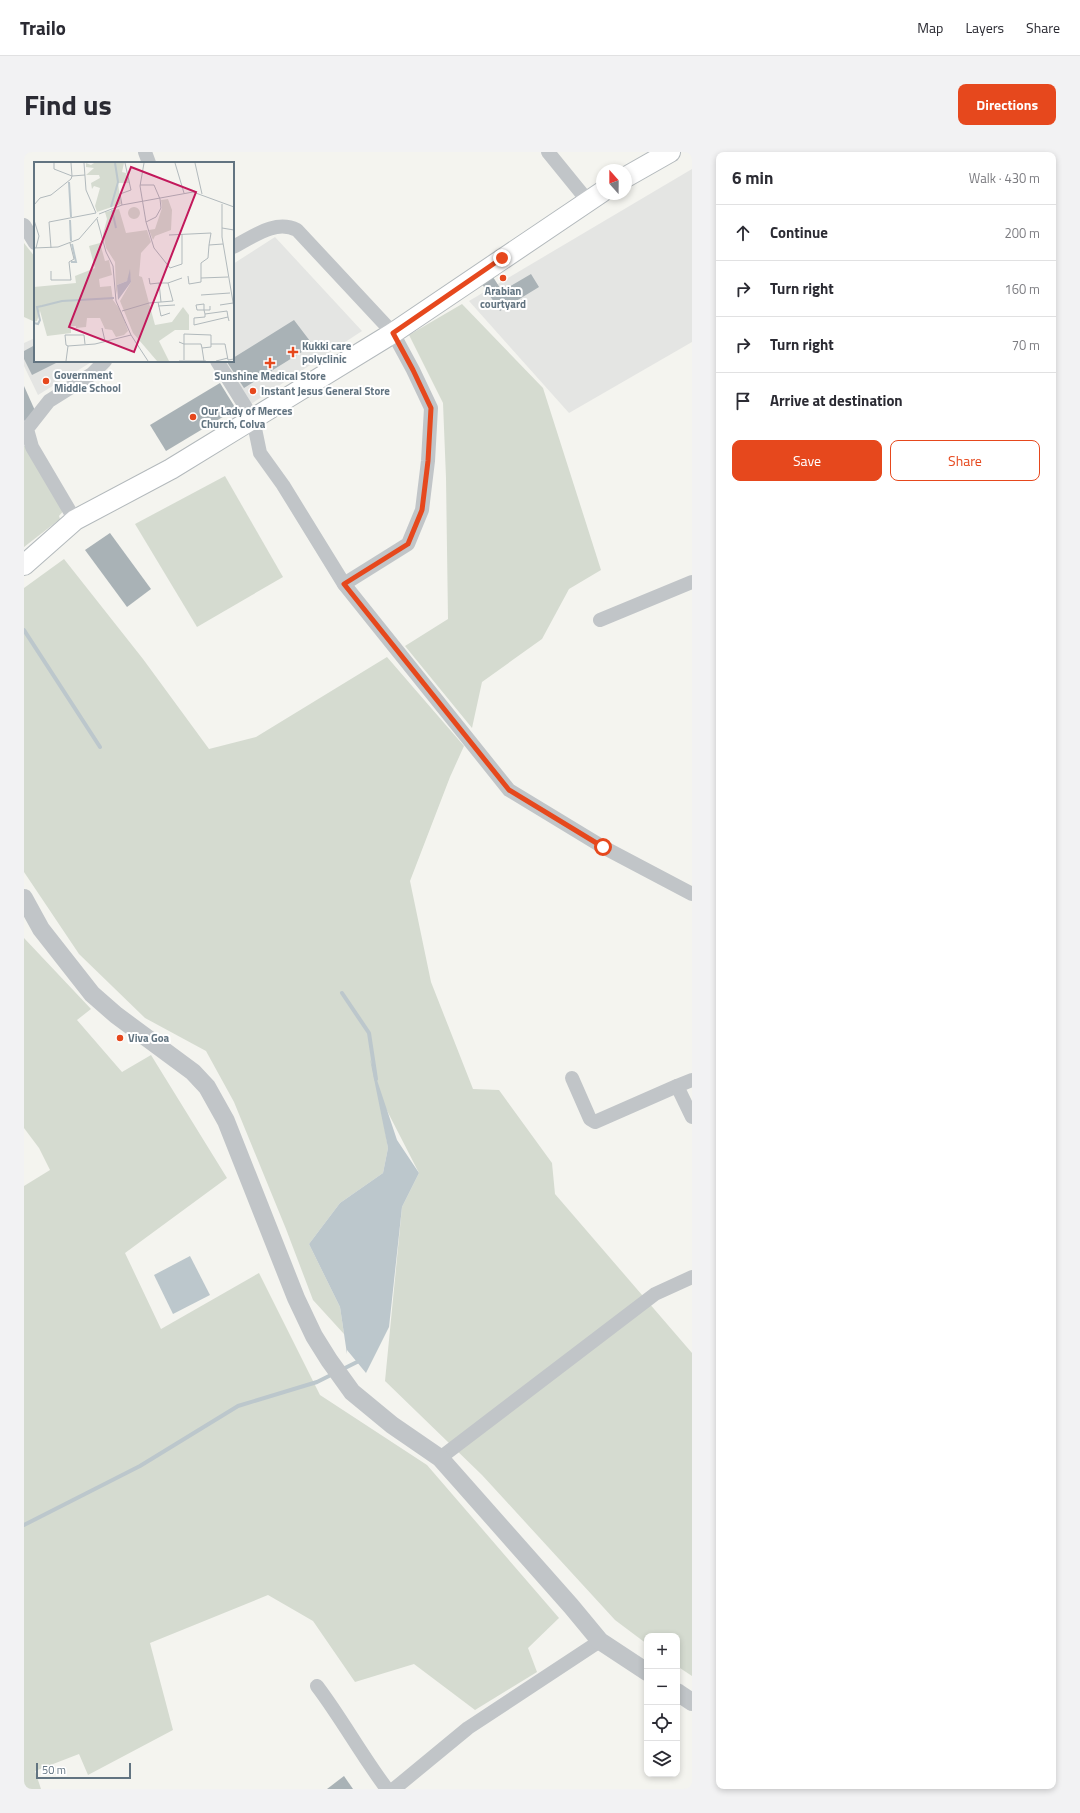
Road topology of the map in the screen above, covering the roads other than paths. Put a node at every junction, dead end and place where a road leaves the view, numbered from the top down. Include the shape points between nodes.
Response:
1 (145, 152) edge
2 (548, 152) edge
3 (670, 152) edge
4 (148, 162) edge
5 (632, 174) edge
6 (595, 196) edge
7 (24, 225) edge
8 (34, 241) edge
9 (234, 246) edge
10 (393, 333) junction
11 (104, 362) edge
12 (218, 362) edge
13 (253, 419) junction
14 (75, 520) junction
15 (24, 565) edge
16 (692, 582) edge
17 (344, 584) junction
18 (600, 620) dead end
19 (692, 894) edge
20 (24, 898) edge
21 (572, 1078) dead end
22 (692, 1080) edge
23 (677, 1086) junction
24 (692, 1117) edge
25 (692, 1277) edge
26 (440, 1458) junction
27 (600, 1641) junction
28 (644, 1670) edge
29 (317, 1686) dead end
30 (680, 1694) edge
31 (692, 1702) edge
32 (387, 1789) edge
33 (394, 1789) edge

1 - 4 street
2 - 6 street
3 - 5 main road
6 - 10 main road
7 - 8 street
9 - 10 street via 272,227 285,226 297,230
10 - 13 main road
10 - 17 street via 431,408 422,510 408,544
11 - 14 street via 92,374 49,401 27,429 32,448
12 - 13 street
13 - 14 main road via 171,469
13 - 17 street via 260,453 283,485
14 - 15 main road
16 - 18 street
17 - 19 street via 509,790 603,847
20 - 26 street via 41,929 92,994 193,1072 207,1087 226,1121 296,1298 328,1360 352,1392 392,1425
21 - 23 street via 590,1119 595,1122
22 - 23 street
23 - 24 street
25 - 26 street via 654,1294
26 - 27 street
27 - 28 street
27 - 33 street via 468,1728
29 - 32 street
30 - 31 street

